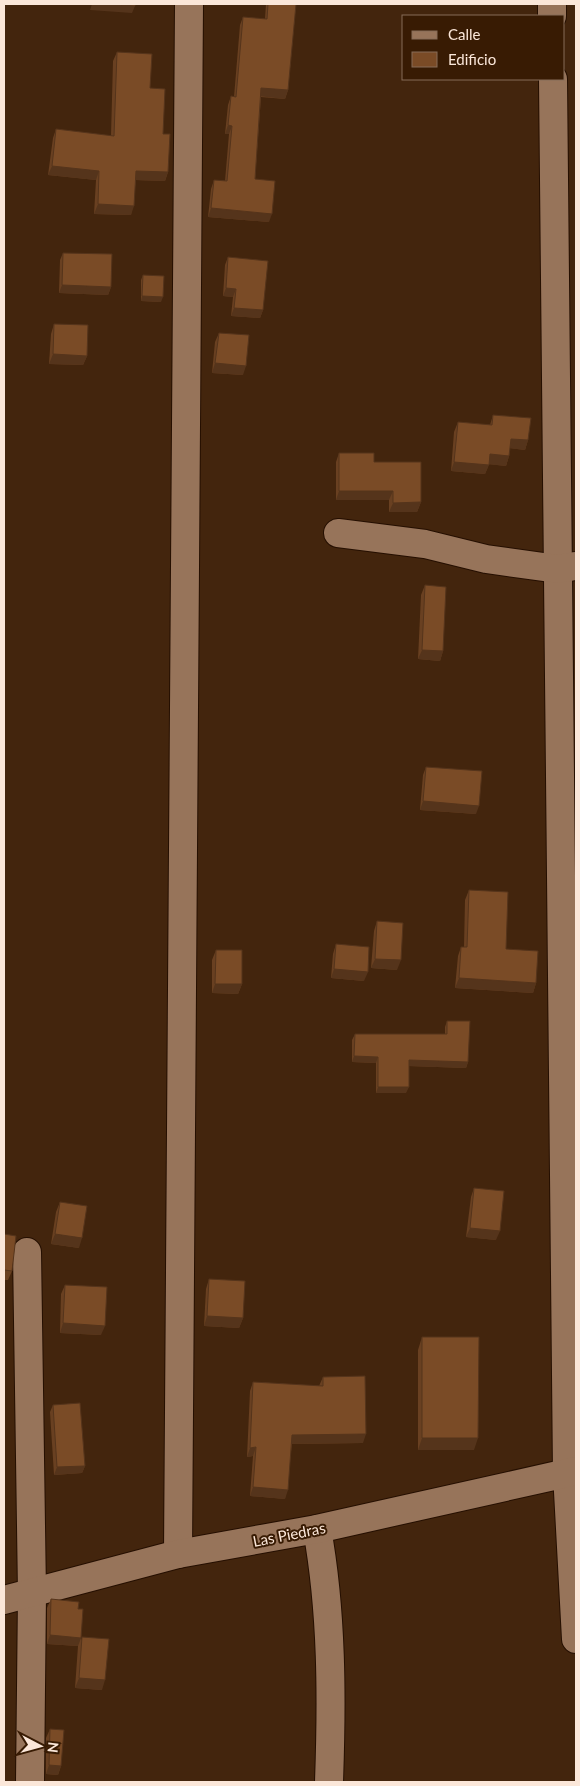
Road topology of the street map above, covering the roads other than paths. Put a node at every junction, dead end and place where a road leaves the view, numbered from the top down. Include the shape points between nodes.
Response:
1 (189, 4) edge
2 (553, 80) edge
3 (338, 534) dead end
4 (567, 567) edge
5 (27, 1252) dead end
6 (572, 1472) edge
7 (318, 1529) junction
8 (178, 1554) junction
9 (32, 1594) junction
10 (4, 1600) edge
11 (576, 1639) edge
12 (30, 1782) edge
13 (329, 1782) edge

1 - 8 street
2 - 4 street
3 - 4 street via 425,544 486,559
4 - 6 street
5 - 9 street
6 - 7 street, Las Piedras
6 - 11 street
7 - 8 street, Las Piedras
7 - 13 street via 328,1613
8 - 9 street, Las Piedras
9 - 10 street, Las Piedras
9 - 12 street

